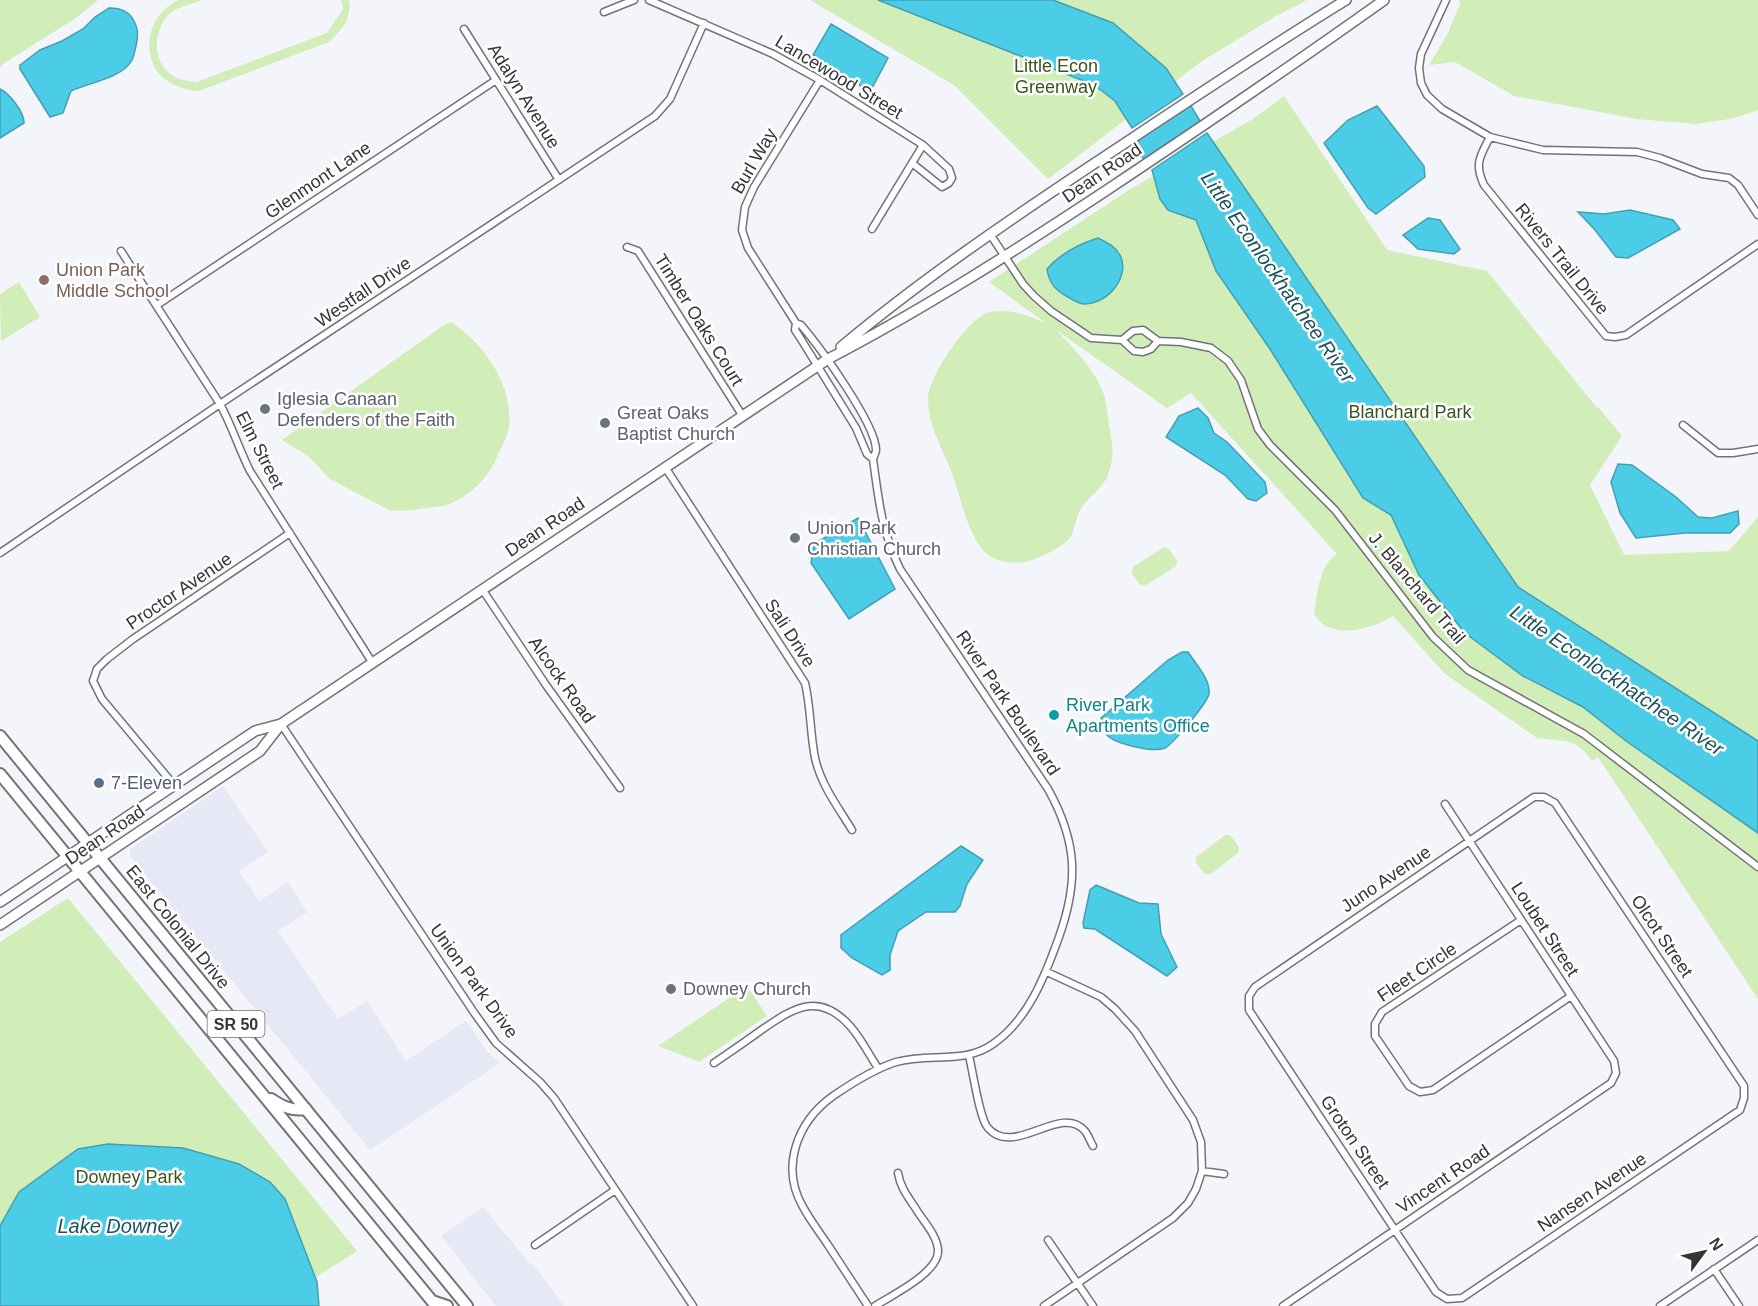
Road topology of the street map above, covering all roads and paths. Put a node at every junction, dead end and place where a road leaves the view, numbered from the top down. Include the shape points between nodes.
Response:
1 (634, 0) edge
2 (649, 0) edge
3 (1346, 0) edge
4 (1384, 0) edge
5 (1446, 0) edge
6 (604, 12) dead end
7 (704, 23) junction
8 (464, 29) dead end
9 (496, 80) junction
10 (820, 80) junction
11 (1490, 137) junction
12 (923, 145) junction
13 (912, 163) junction
14 (559, 180) junction
15 (1758, 215) edge
16 (872, 229) dead end
17 (990, 234) junction
18 (1758, 244) edge
19 (627, 247) dead end
20 (121, 251) dead end
21 (1005, 257) junction
22 (157, 305) junction
23 (796, 323) junction
24 (1122, 340) junction
25 (1158, 341) junction
26 (828, 359) junction
27 (817, 366) junction
28 (220, 404) junction
29 (742, 415) junction
30 (1683, 425) dead end
31 (1758, 449) edge
32 (873, 459) junction
33 (664, 467) junction
34 (290, 533) junction
35 (0, 553) edge
36 (482, 589) junction
37 (372, 662) junction
38 (281, 724) junction
39 (0, 736) edge
40 (0, 774) edge
41 (174, 785) junction
42 (620, 788) dead end
43 (1544, 797) joint
44 (1444, 804) dead end
45 (852, 830) dead end
46 (1469, 841) junction
47 (88, 843) junction
48 (68, 857) junction
49 (100, 858) junction
50 (1758, 867) edge
51 (80, 872) junction
52 (0, 902) edge
53 (1521, 920) junction
54 (0, 925) edge
55 (1047, 972) junction
56 (1249, 996) joint
57 (1571, 996) junction
58 (969, 1056) junction
59 (714, 1063) dead end
60 (879, 1068) junction
61 (1616, 1073) joint
62 (261, 1092) junction
63 (1744, 1098) joint
64 (306, 1109) junction
65 (1094, 1146) dead end
66 (1202, 1172) junction
67 (898, 1173) dead end
68 (1224, 1174) dead end
69 (615, 1190) junction
70 (1395, 1230) junction
71 (1048, 1240) dead end
72 (1758, 1240) edge
73 (535, 1245) dead end
74 (1714, 1269) junction
75 (1078, 1283) junction
76 (1447, 1299) joint
77 (434, 1304) edge
78 (447, 1306) edge
79 (467, 1306) edge
80 (693, 1306) edge
81 (868, 1306) edge
82 (875, 1306) edge
83 (1044, 1306) edge
84 (1093, 1306) edge
85 (1283, 1306) edge
86 (1660, 1306) edge
87 (1739, 1306) edge

1 - 6 street
2 - 7 street, Lancewood Street
3 - 17 main road, Dean Road
4 - 21 main road, Dean Road
5 - 11 street via 1421,54 1421,83 1427,95 1442,108
7 - 10 street, Lancewood Street
7 - 14 street, Westfall Drive via 670,99 655,116
8 - 9 street, Adalyn Avenue
9 - 14 street, Adalyn Avenue
9 - 22 street, Glenmont Lane
10 - 12 street, Lancewood Street
10 - 23 street, Burl Way via 754,187 745,207 742,230 748,248
11 - 15 street via 1543,150 1637,152 1702,174 1729,178
11 - 18 street, Rivers Trail Drive via 1477,172 1484,185 1606,336 1626,335
12 - 13 street
12 - 13 street, Lancewood Street via 949,169 949,183 942,187
13 - 16 street
14 - 28 street, Westfall Drive
17 - 21 street, J. Blanchard Trail
17 - 26 main road, Dean Road via 876,318
19 - 29 street, Timber Oaks Court via 638,251
20 - 22 street, Elm Street
21 - 24 street, J. Blanchard Trail via 1023,284 1051,311 1091,338
21 - 26 main road, Dean Road
22 - 28 street, Elm Street
23 - 26 street, Burl Way
23 - 27 street, Burl Way via 795,330
24 - 25 street, J. Blanchard Trail via 1138,330 1148,332
24 - 25 street, J. Blanchard Trail via 1134,351 1143,352
25 - 50 street, J. Blanchard Trail via 1201,345 1228,361 1241,380 1258,429 1270,445 1335,510 1433,637 1468,670 1584,734
26 - 27 main road, Dean Road
26 - 32 street, River Park Boulevard via 865,420 876,450
27 - 29 main road, Dean Road
27 - 32 street, River Park Boulevard
28 - 34 street, Elm Street via 250,471
28 - 35 street, Westfall Drive
29 - 33 main road, Dean Road
30 - 31 street via 1718,453
32 - 55 street, River Park Boulevard via 881,522 900,569 1062,814 1073,865 1061,931
33 - 36 main road, Dean Road
33 - 45 street, Sali Drive via 805,683 820,775
34 - 37 street, Elm Street
34 - 41 street, Proctor Avenue via 124,645 97,669 93,681 102,699
36 - 37 main road, Dean Road
36 - 42 street, Alcock Road
37 - 38 main road, Dean Road
38 - 41 main road, Dean Road via 255,731
38 - 49 main road, Dean Road via 260,751
38 - 69 street, Union Park Drive via 475,1014 496,1043 554,1098
39 - 47 highway, East Colonial Drive / SR 50
40 - 48 highway, SR 50
41 - 47 main road, Dean Road
43 - 46 street, Juno Avenue via 1534,798
43 - 63 street, Olcot Street via 1555,803 1738,1076 1744,1086
44 - 46 street, Loubet Street
46 - 53 street, Loubet Street
46 - 56 street, Juno Avenue via 1255,987
47 - 48 main road, Dean Road
47 - 49 highway, East Colonial Drive / SR 50
48 - 51 highway, SR 50
48 - 52 main road, Dean Road
49 - 51 main road, Dean Road
49 - 64 highway, East Colonial Drive / SR 50
51 - 54 main road, Dean Road
51 - 62 highway, SR 50
53 - 57 street, Loubet Street
53 - 57 street, Fleet Circle via 1382,1012 1375,1024 1375,1036 1409,1086 1420,1092 1433,1090
55 - 58 street, River Park Boulevard via 1007,1033
55 - 66 street via 1101,997 1135,1031 1193,1120 1201,1142
56 - 70 street, Groton Street via 1250,1010
57 - 61 street, Loubet Street via 1614,1061
58 - 60 street, River Park Boulevard via 920,1058
58 - 65 street via 988,1128 1013,1138 1060,1123 1073,1123 1083,1129
59 - 60 street via 784,1015 809,1006 825,1008 839,1016
60 - 81 street, River Park Boulevard via 822,1104 806,1122 792,1160 802,1206
61 - 70 street, Vincent Road via 1611,1083
62 - 64 highway via 284,1107
62 - 77 highway, SR 50
63 - 76 street, Nansen Avenue via 1740,1110 1462,1298
64 - 79 highway, East Colonial Drive / SR 50
66 - 68 street
66 - 75 street via 1188,1203 1173,1218
67 - 82 street via 900,1185 935,1238 939,1251 935,1264 926,1273
69 - 73 street
69 - 80 street, Union Park Drive
70 - 76 street, Groton Street via 1436,1292
70 - 85 street, Vincent Road
71 - 75 street
72 - 74 street
74 - 86 street
74 - 87 street
75 - 83 street
75 - 84 street
77 - 78 highway

